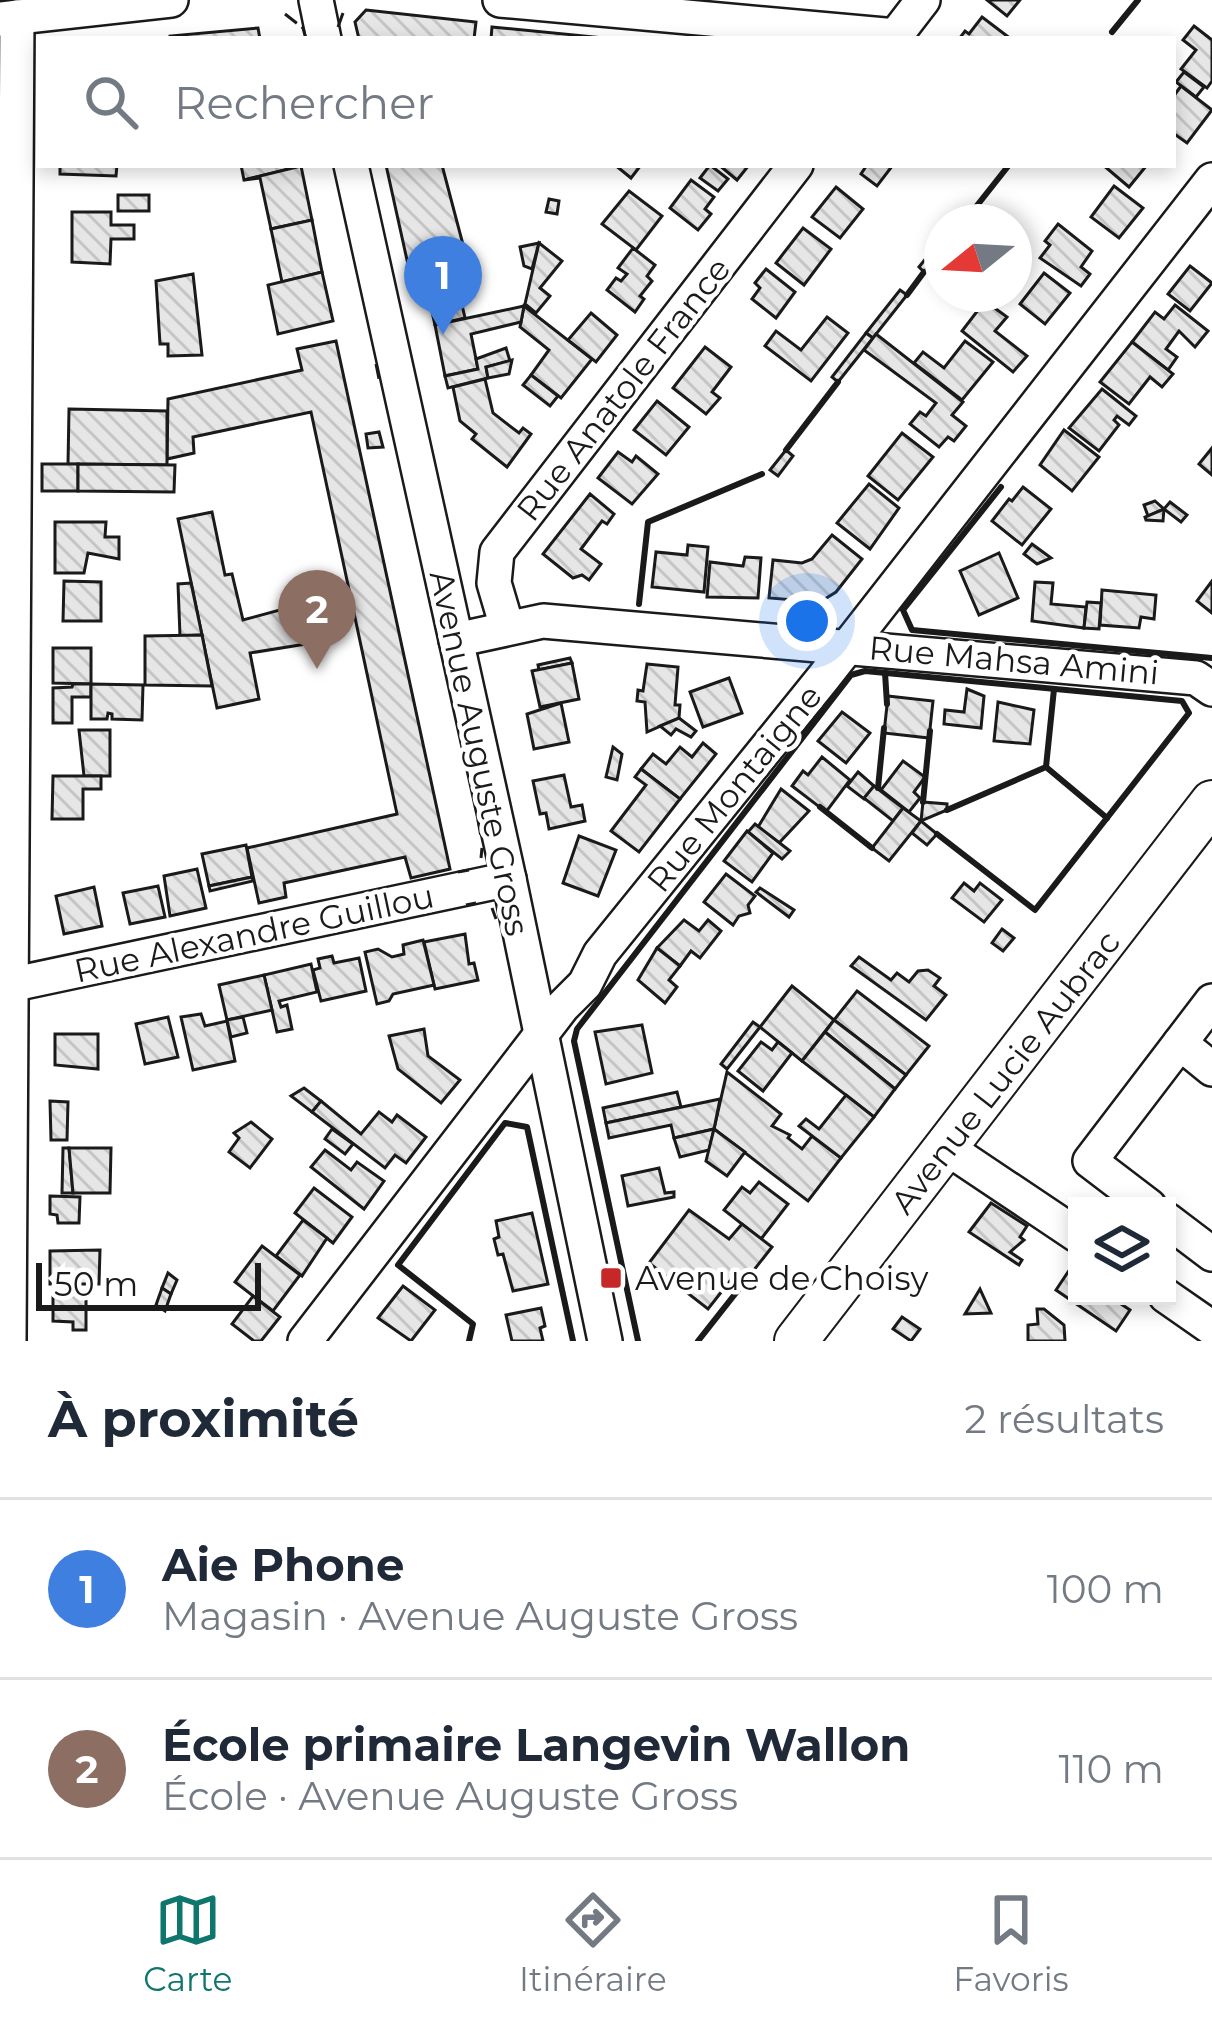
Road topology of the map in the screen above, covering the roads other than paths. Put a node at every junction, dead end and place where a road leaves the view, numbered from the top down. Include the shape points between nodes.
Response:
1 (171, 0) edge
2 (316, 0) edge
3 (500, 0) edge
4 (923, 0) edge
5 (8, 18) edge
6 (323, 36) edge
7 (883, 36) edge
8 (895, 36) edge
9 (352, 168) edge
10 (794, 168) edge
11 (1212, 180) edge
12 (507, 627) junction
13 (456, 640) junction
14 (849, 644) junction
15 (1212, 689) edge
16 (1212, 802) edge
17 (509, 879) junction
18 (7, 985) edge
19 (1212, 1001) edge
20 (541, 1038) junction
21 (1180, 1043) junction
22 (1212, 1069) edge
23 (947, 1148) junction
24 (1137, 1197) edge
25 (1176, 1227) edge
26 (1068, 1229) edge
27 (1212, 1254) edge
28 (1176, 1303) edge
29 (1212, 1328) edge
30 (9, 1341) edge
31 (305, 1341) edge
32 (605, 1341) edge
33 (796, 1341) edge

1 - 5 street
2 - 6 street
3 - 7 street
4 - 8 street
5 - 18 street
9 - 13 street, Avenue Auguste Gross
10 - 12 street, Rue Anatole France via 497,552 494,583
11 - 14 street, Rue Montaigne
12 - 13 street, Rue Mahsa Amini
12 - 14 street, Rue Mahsa Amini via 543,621
13 - 17 street, Avenue Auguste Gross
14 - 15 street, Rue Mahsa Amini via 1196,677
14 - 20 street, Rue Montaigne
16 - 23 main road, Avenue Lucie Aubrac
17 - 18 street, Rue Alexandre Guillou
17 - 20 street, Avenue Auguste Gross
18 - 30 street
19 - 21 street
20 - 31 street, Rue Montaigne
20 - 32 street, Avenue Auguste Gross
21 - 22 street
21 - 24 street via 1090,1161
23 - 26 street
23 - 33 main road, Avenue Lucie Aubrac
25 - 27 street
28 - 29 street

